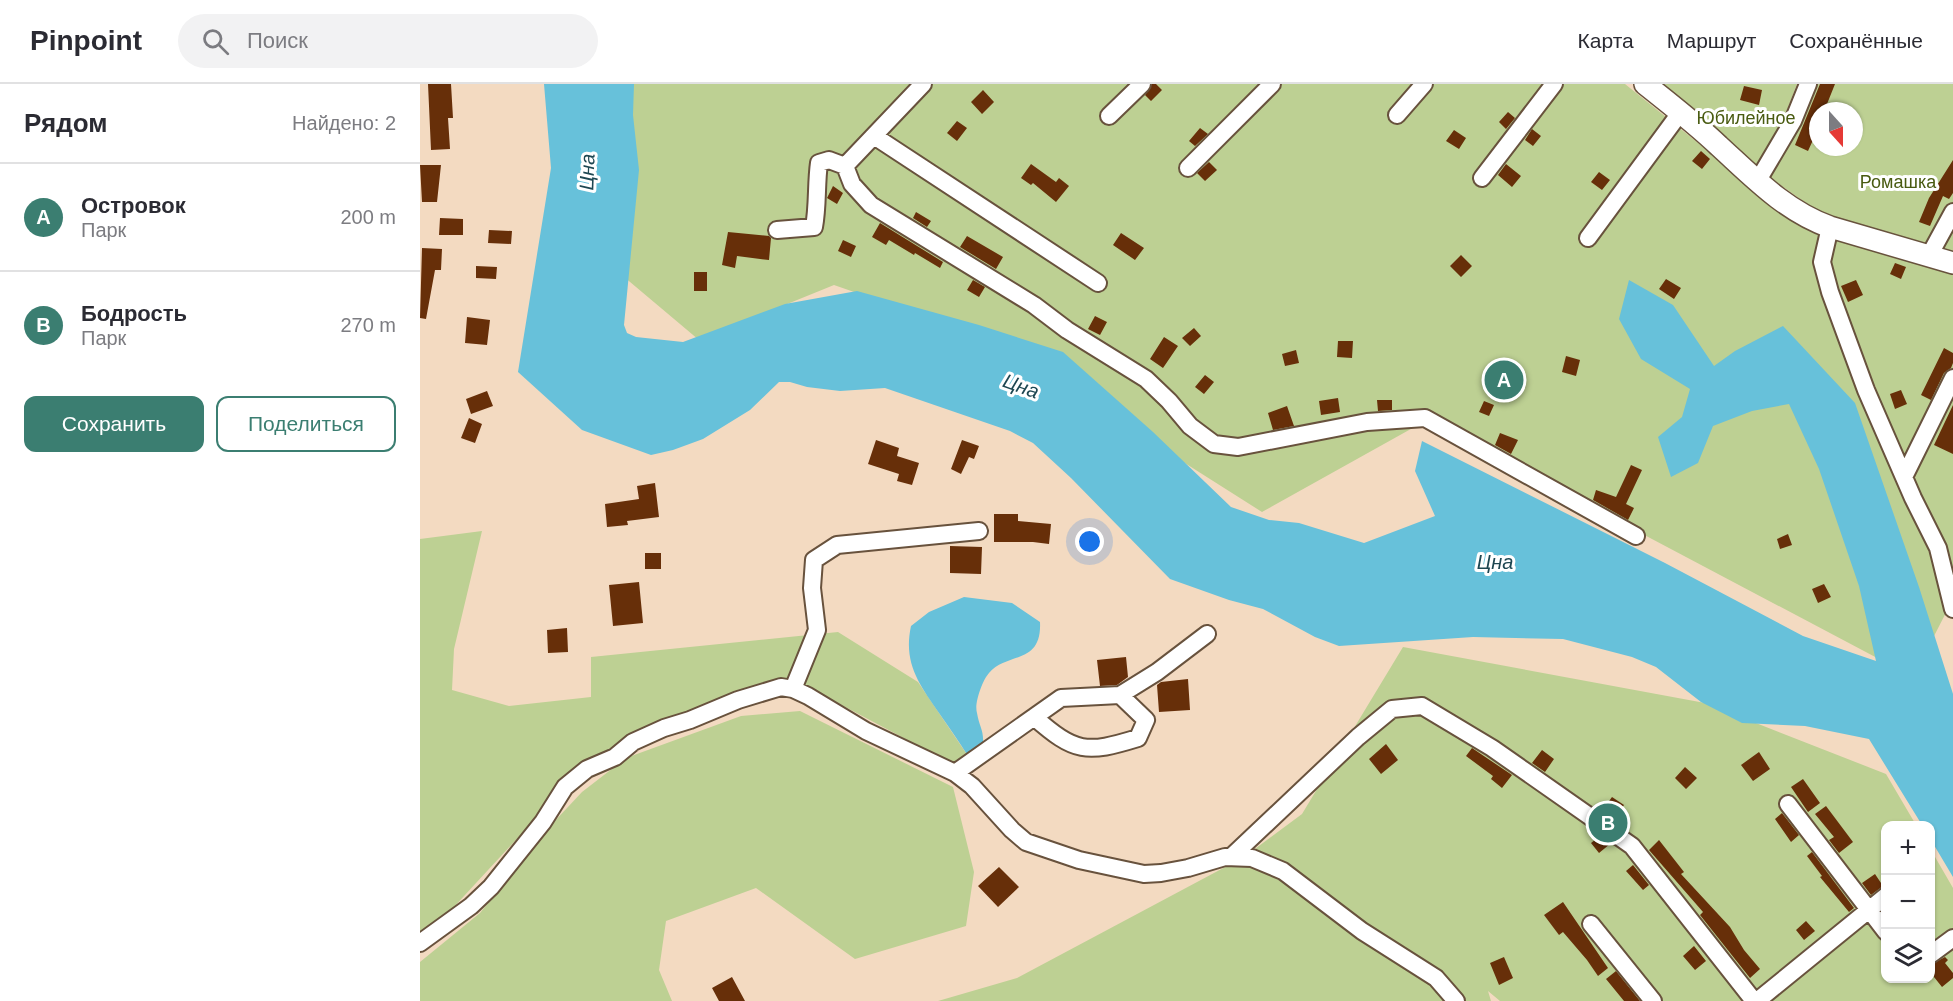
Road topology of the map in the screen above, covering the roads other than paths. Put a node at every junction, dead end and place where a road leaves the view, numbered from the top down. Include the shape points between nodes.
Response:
1 (923, 84) edge
2 (1142, 84) edge
3 (1272, 84) edge
4 (1424, 84) edge
5 (1554, 84) edge
6 (1645, 84) edge
7 (1808, 84) edge
8 (1680, 113) junction
9 (1397, 115) dead end
10 (1109, 116) dead end
11 (874, 135) junction
12 (845, 166) junction
13 (1188, 168) dead end
14 (1482, 178) dead end
15 (1757, 182) junction
16 (1953, 212) edge
17 (1830, 227) junction
18 (777, 230) dead end
19 (1588, 238) dead end
20 (1929, 256) junction
21 (1953, 263) edge
22 (1098, 283) dead end
23 (1953, 378) edge
24 (1904, 477) junction
25 (979, 531) dead end
26 (1636, 537) dead end
27 (1953, 609) edge
28 (1207, 634) dead end
29 (793, 689) junction
30 (1120, 695) junction
31 (1034, 717) junction
32 (955, 773) junction
33 (1788, 804) dead end
34 (1231, 857) junction
35 (1881, 900) edge
36 (1868, 910) junction
37 (1590, 924) dead end
38 (1884, 929) edge
39 (1953, 938) edge
40 (420, 943) edge
41 (1935, 951) edge
42 (1456, 1001) edge
43 (1653, 1001) edge
44 (1755, 1001) edge

1 - 11 street
2 - 10 street
3 - 13 street
4 - 9 street
5 - 14 street
6 - 8 street
7 - 15 street via 1793,121
8 - 15 street
8 - 19 street
11 - 12 street
11 - 22 street
12 - 18 street via 829,160 819,163 813,227
12 - 26 street via 852,184 871,205 1146,379 1190,426 1214,444 1238,447 1367,422 1425,418
15 - 17 street via 1794,209
16 - 20 street
17 - 20 street
17 - 24 street via 1822,262 1830,292
20 - 21 street
23 - 24 street
24 - 27 street via 1938,548
25 - 29 street via 837,545 814,560 812,588 817,630
28 - 30 street
29 - 32 street via 866,731
29 - 40 street via 766,691 664,728 587,769 565,787 543,822 491,887
30 - 31 street via 1061,698
30 - 31 street via 1146,720 1138,738 1106,748 1079,748 1056,736
31 - 32 street
32 - 34 street via 1026,842 1079,860 1144,874
33 - 36 street
34 - 42 street via 1252,858 1283,871 1362,931 1436,978
34 - 44 street via 1392,709 1422,706 1492,748 1632,846
35 - 36 street
36 - 38 street
36 - 44 street
37 - 43 street
39 - 41 street

